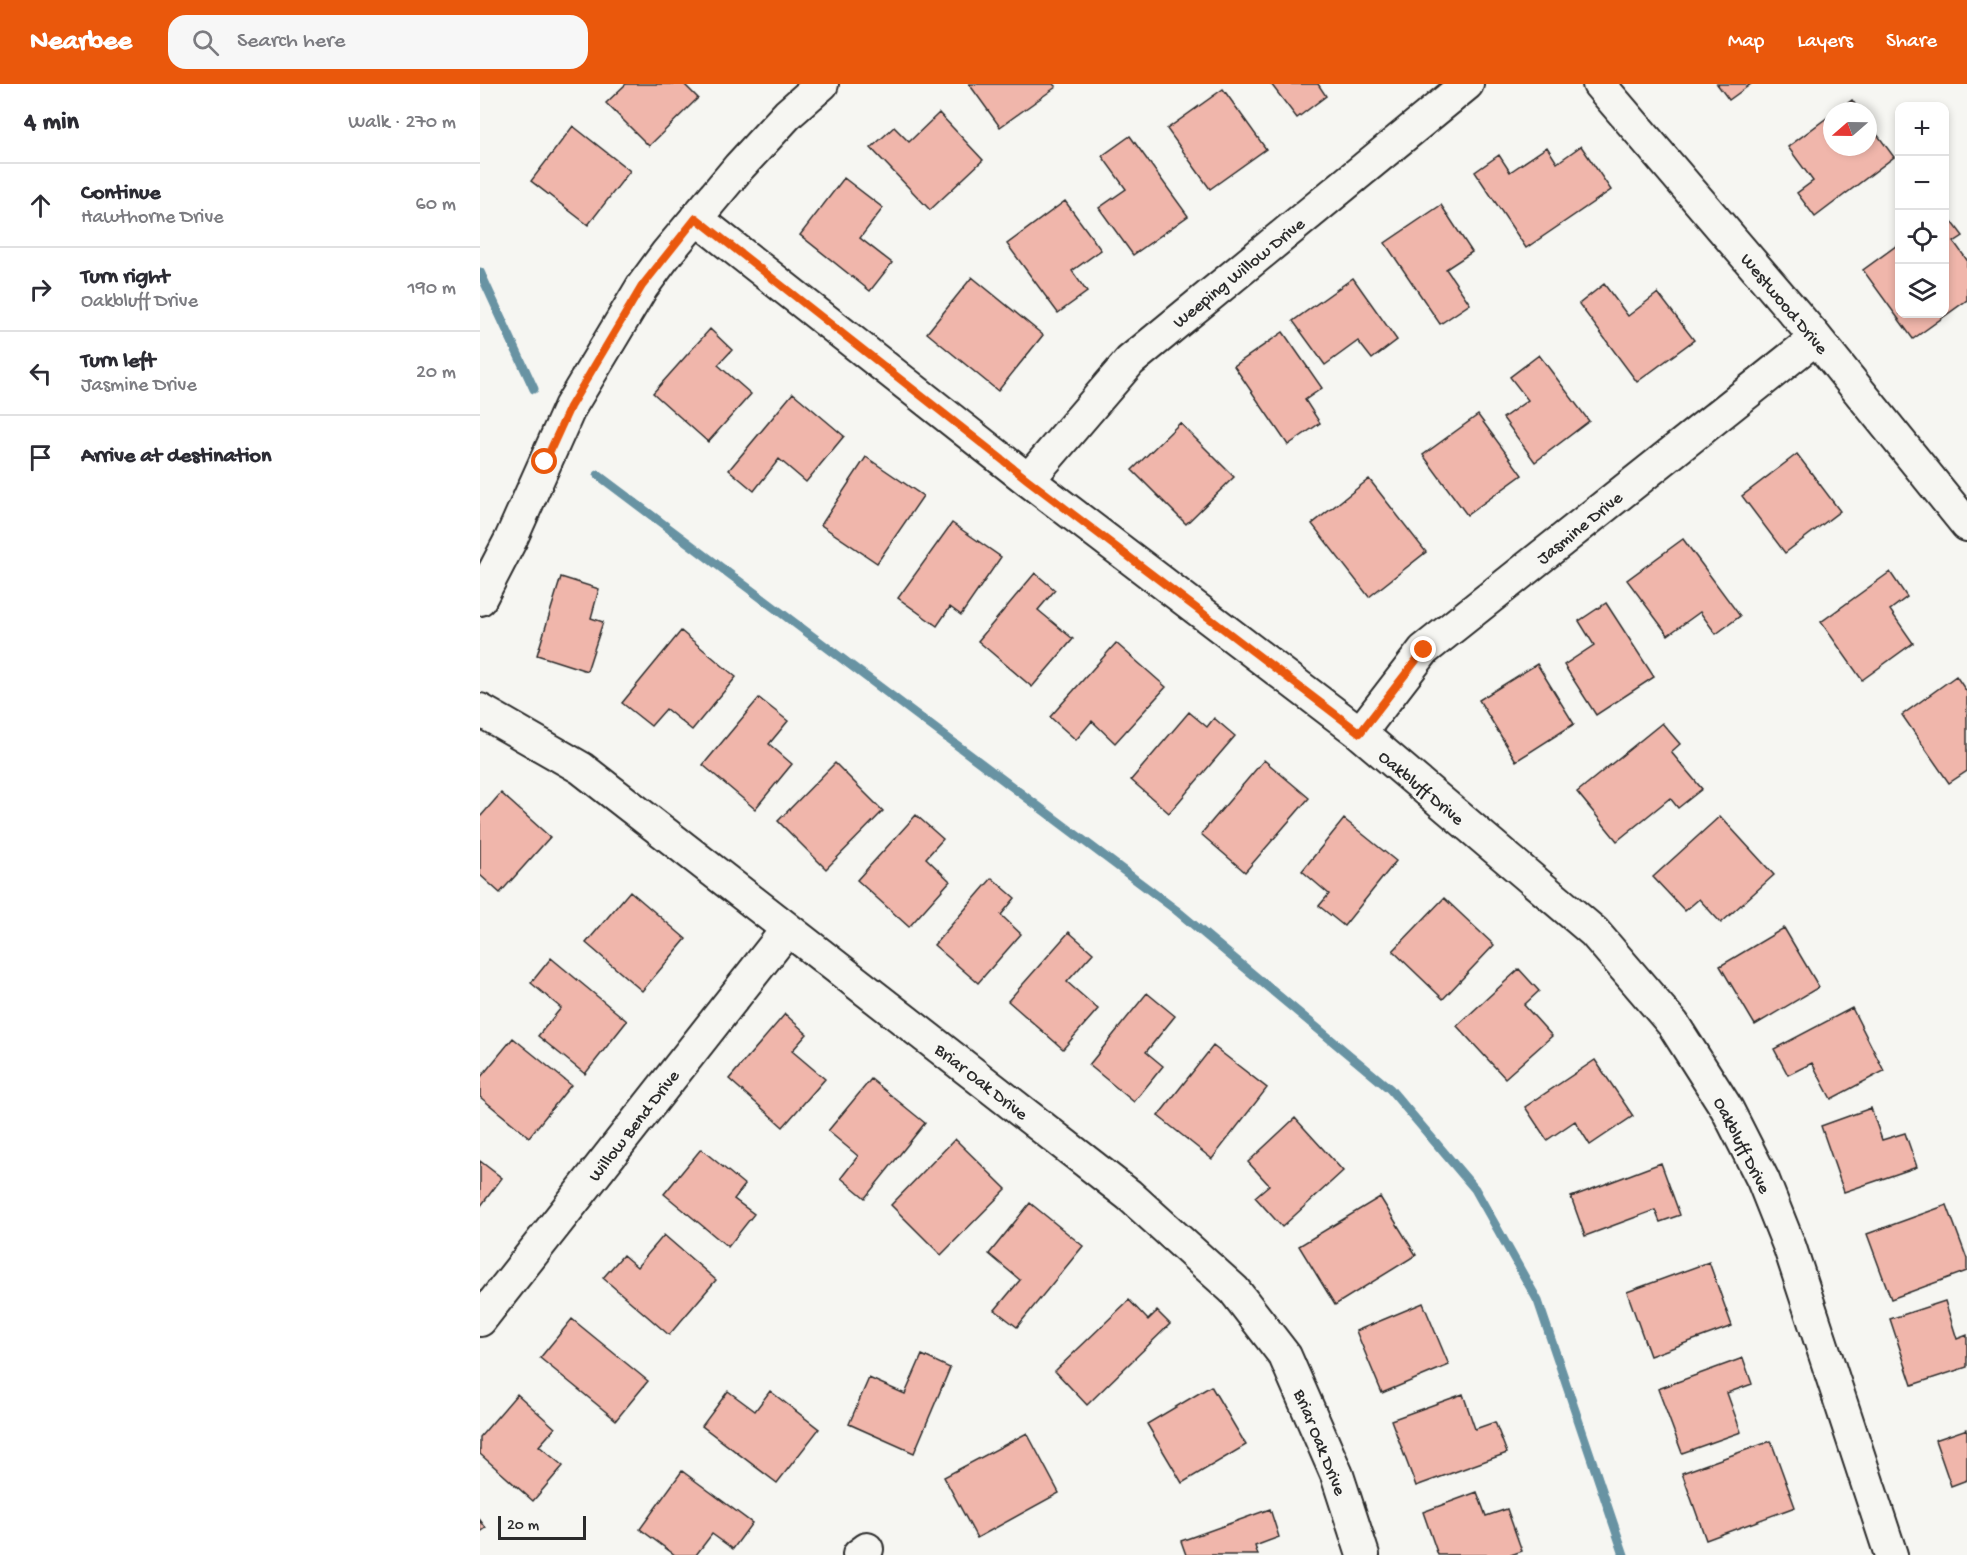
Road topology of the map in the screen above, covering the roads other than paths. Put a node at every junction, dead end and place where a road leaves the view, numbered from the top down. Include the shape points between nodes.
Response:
1 (822, 84) edge
2 (1467, 84) edge
3 (1599, 84) edge
4 (696, 218) junction
5 (1816, 338) junction
6 (1028, 480) junction
7 (1967, 525) edge
8 (480, 599) edge
9 (480, 710) edge
10 (1360, 733) junction
11 (787, 930) junction
12 (480, 1320) edge
13 (1363, 1555) edge
14 (1891, 1555) edge

1 - 4 street via 788,114
2 - 6 street, Weeping Willow Drive via 1130,361
3 - 5 street, Westwood Drive
4 - 6 street, Oakbluff Drive
4 - 8 street via 642,286 570,407
5 - 7 street, Westwood Drive
5 - 10 street, Jasmine Drive via 1424,650
6 - 10 street, Oakbluff Drive
9 - 11 street, Briar Oak Drive via 581,768
10 - 14 street, Oakbluff Drive via 1594,932 1673,1024 1727,1109 1768,1193 1790,1248
11 - 12 street, Willow Bend Drive
11 - 13 street, Briar Oak Drive via 1129,1195 1234,1290 1285,1356 1337,1475

